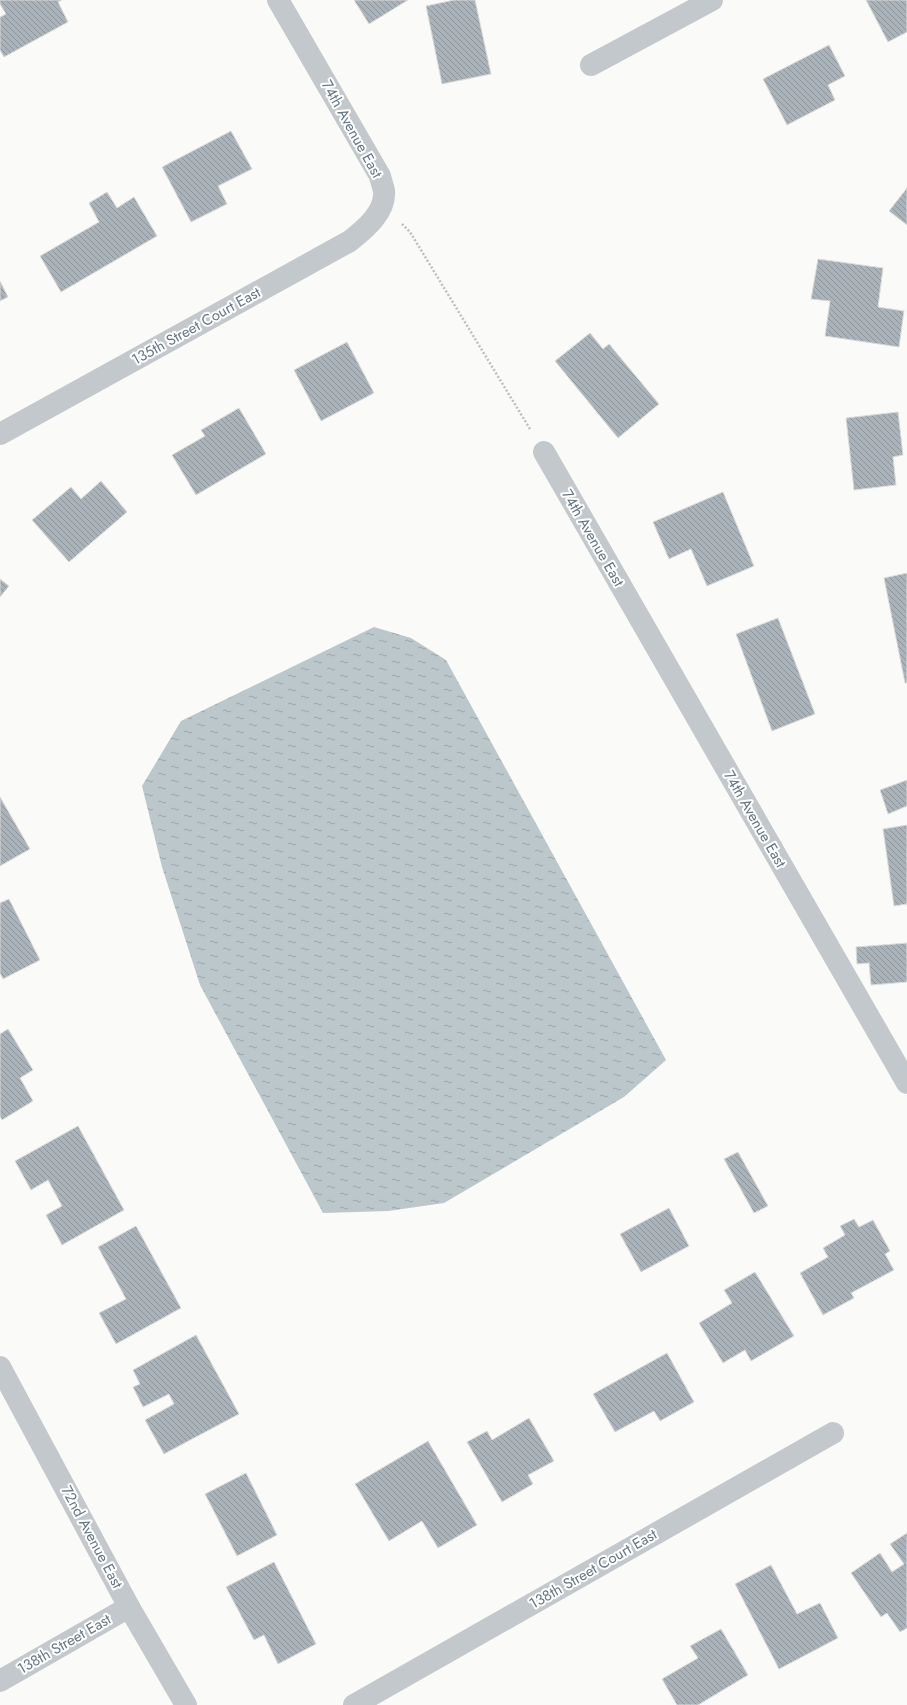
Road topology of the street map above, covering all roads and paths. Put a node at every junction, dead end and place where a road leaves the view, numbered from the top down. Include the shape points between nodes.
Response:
1 (278, 0) edge
2 (712, 0) edge
3 (591, 65) dead end
4 (382, 206) junction
5 (0, 434) edge
6 (544, 452) joint
7 (907, 1083) edge
8 (0, 1368) edge
9 (833, 1433) dead end
10 (129, 1607) junction
11 (0, 1681) edge
12 (186, 1705) edge
13 (354, 1705) edge

1 - 4 street, 74th Avenue East via 380,176 384,191
2 - 3 street
4 - 5 street, 135th Street Court East via 366,228 350,241
4 - 6 path via 410,232
6 - 7 street, 74th Avenue East
8 - 10 street, 72nd Avenue East
9 - 13 street, 138th Street Court East
10 - 11 street, 138th Street East
10 - 12 street, 72nd Avenue East

